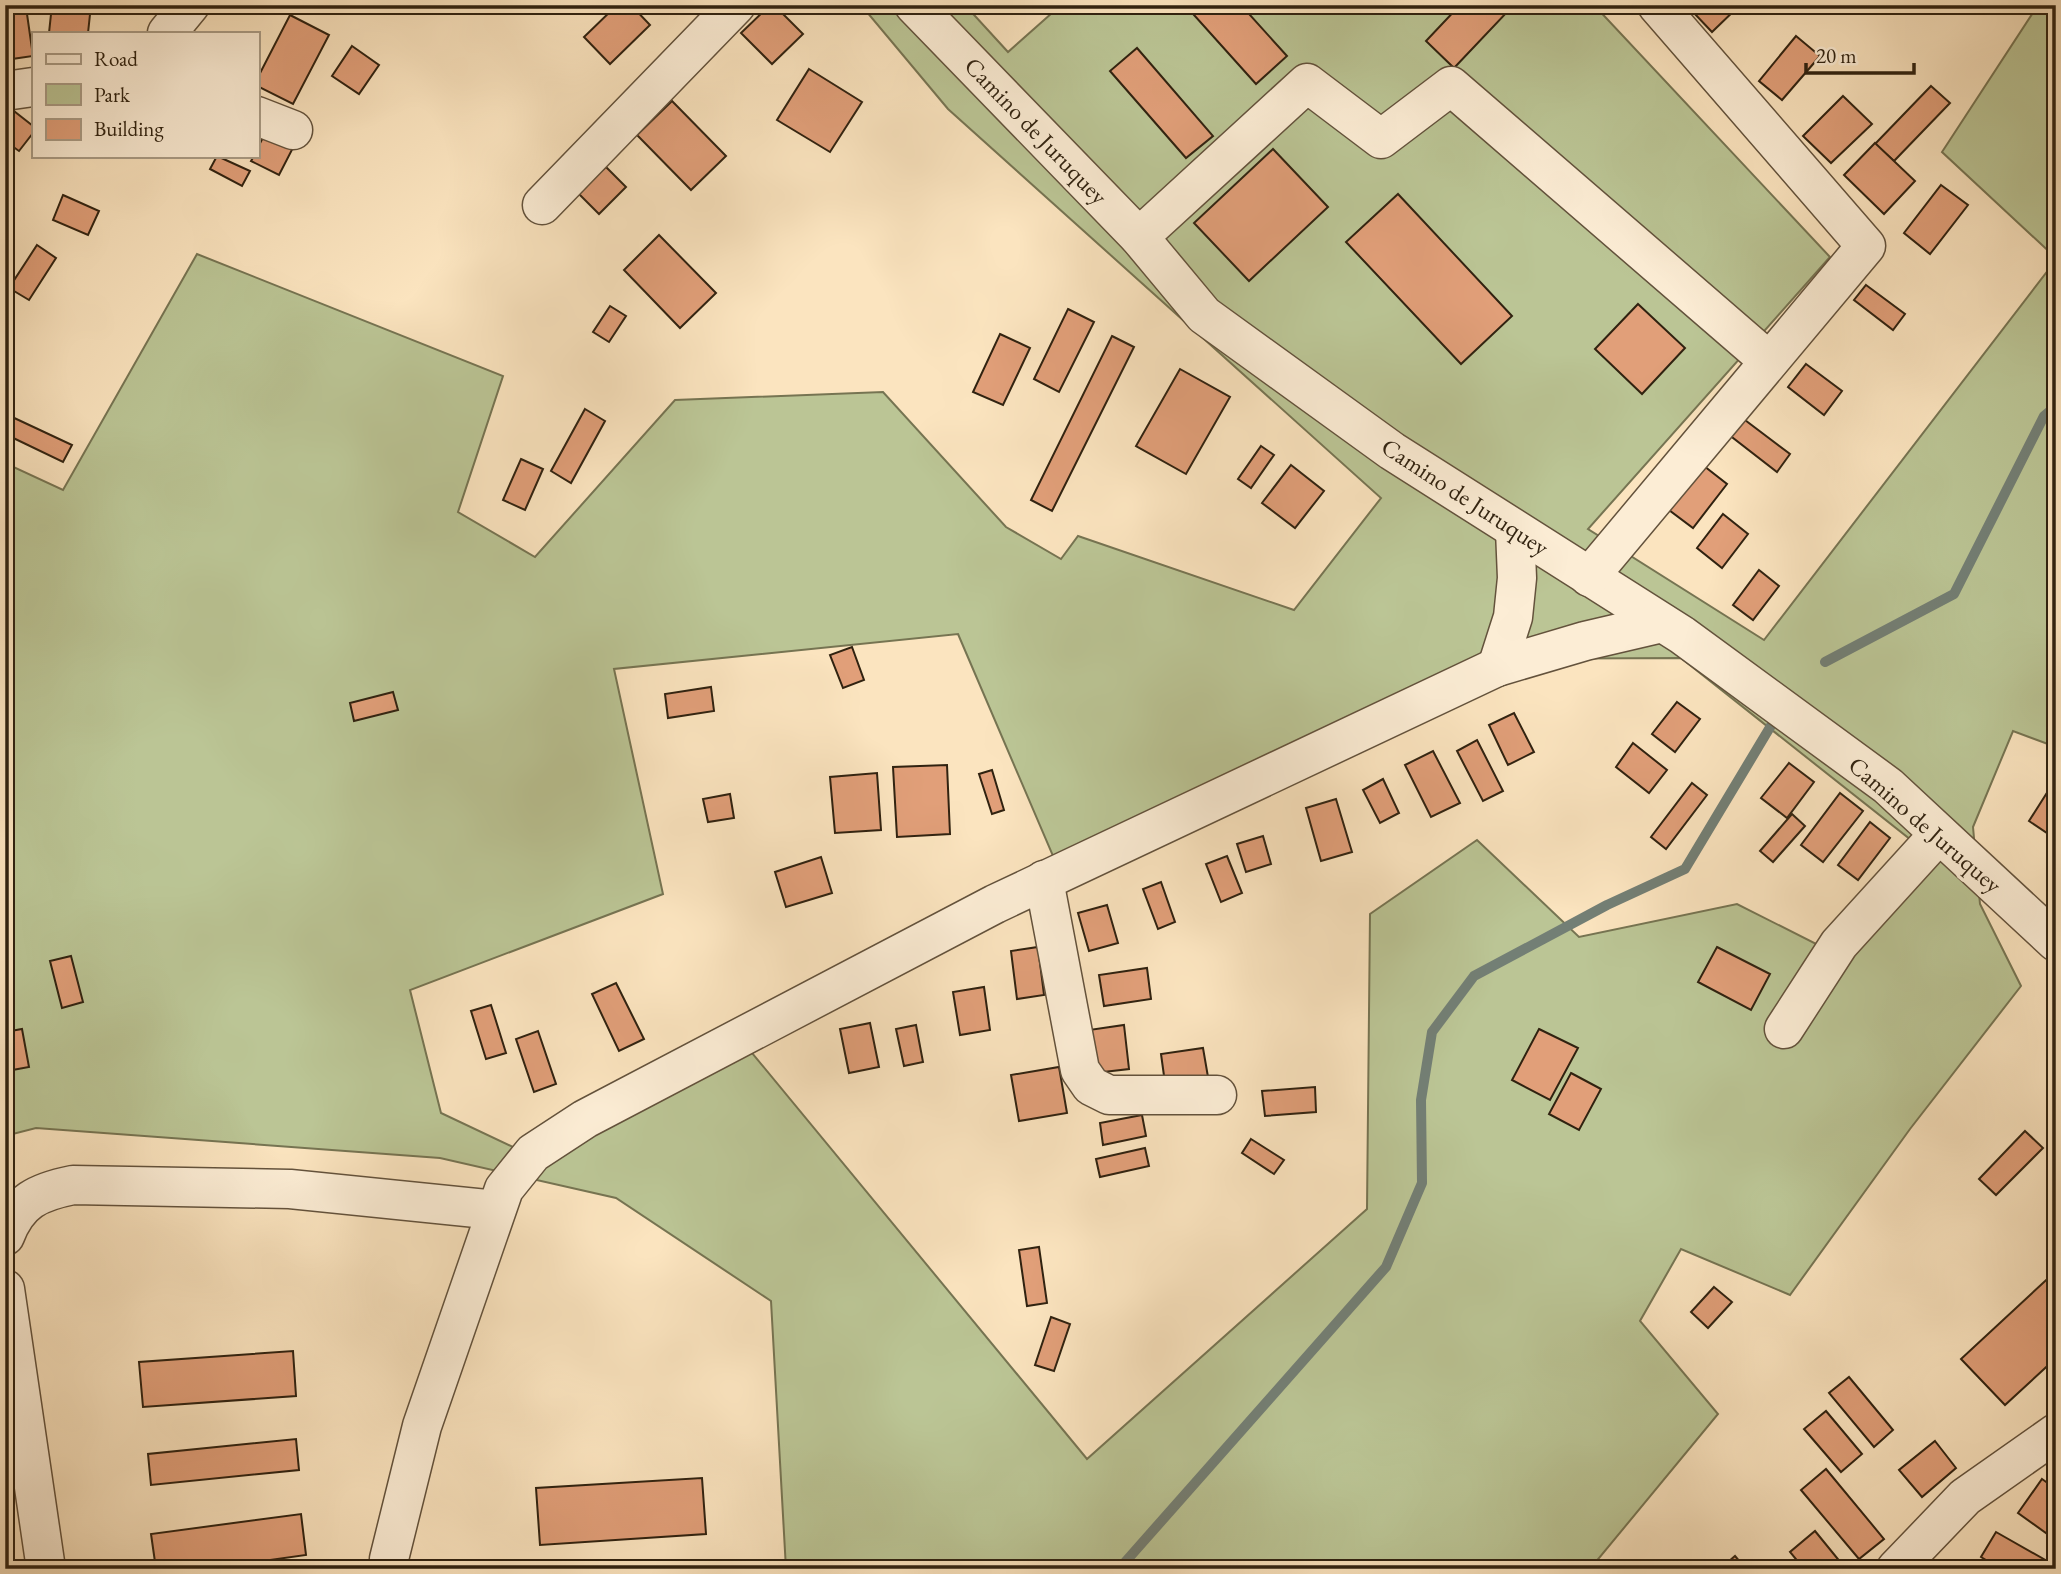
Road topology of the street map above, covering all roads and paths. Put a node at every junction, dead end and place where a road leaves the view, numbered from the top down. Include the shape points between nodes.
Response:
1 (190, 5) edge
2 (736, 5) edge
3 (914, 5) edge
4 (1657, 5) edge
5 (168, 32) edge
6 (32, 87) edge
7 (5, 91) edge
8 (259, 117) edge
9 (293, 130) dead end
10 (542, 205) dead end
11 (1139, 237) junction
12 (1769, 361) junction
13 (1515, 530) junction
14 (1589, 577) junction
15 (1662, 623) junction
16 (1497, 667) junction
17 (1939, 834) junction
18 (1044, 880) junction
19 (2056, 942) edge
20 (1784, 1028) dead end
21 (1217, 1096) dead end
22 (496, 1210) junction
23 (5, 1236) edge
24 (5, 1289) edge
25 (2056, 1433) edge
26 (388, 1565) edge
27 (46, 1569) edge
28 (1896, 1569) edge

1 - 5 street
2 - 10 street
3 - 11 street, Camino de Juruquey
4 - 12 street via 1866,246
6 - 7 street
8 - 9 street
11 - 12 street via 1307,83 1381,139 1451,86
11 - 13 street, Camino de Juruquey via 1204,315 1392,451
12 - 14 street
13 - 14 street, Camino de Juruquey
13 - 16 street via 1513,617
14 - 15 street, Camino de Juruquey
15 - 16 street
15 - 17 street, Camino de Juruquey via 1888,786
16 - 18 street
17 - 19 street, Camino de Juruquey
17 - 20 street via 1839,944
18 - 21 street via 1080,1070 1091,1086 1109,1095
18 - 22 street via 585,1119 533,1153 504,1189
22 - 23 street via 289,1189 73,1185 35,1197 21,1207
22 - 26 street via 422,1426
24 - 27 street
25 - 28 street via 1965,1497

